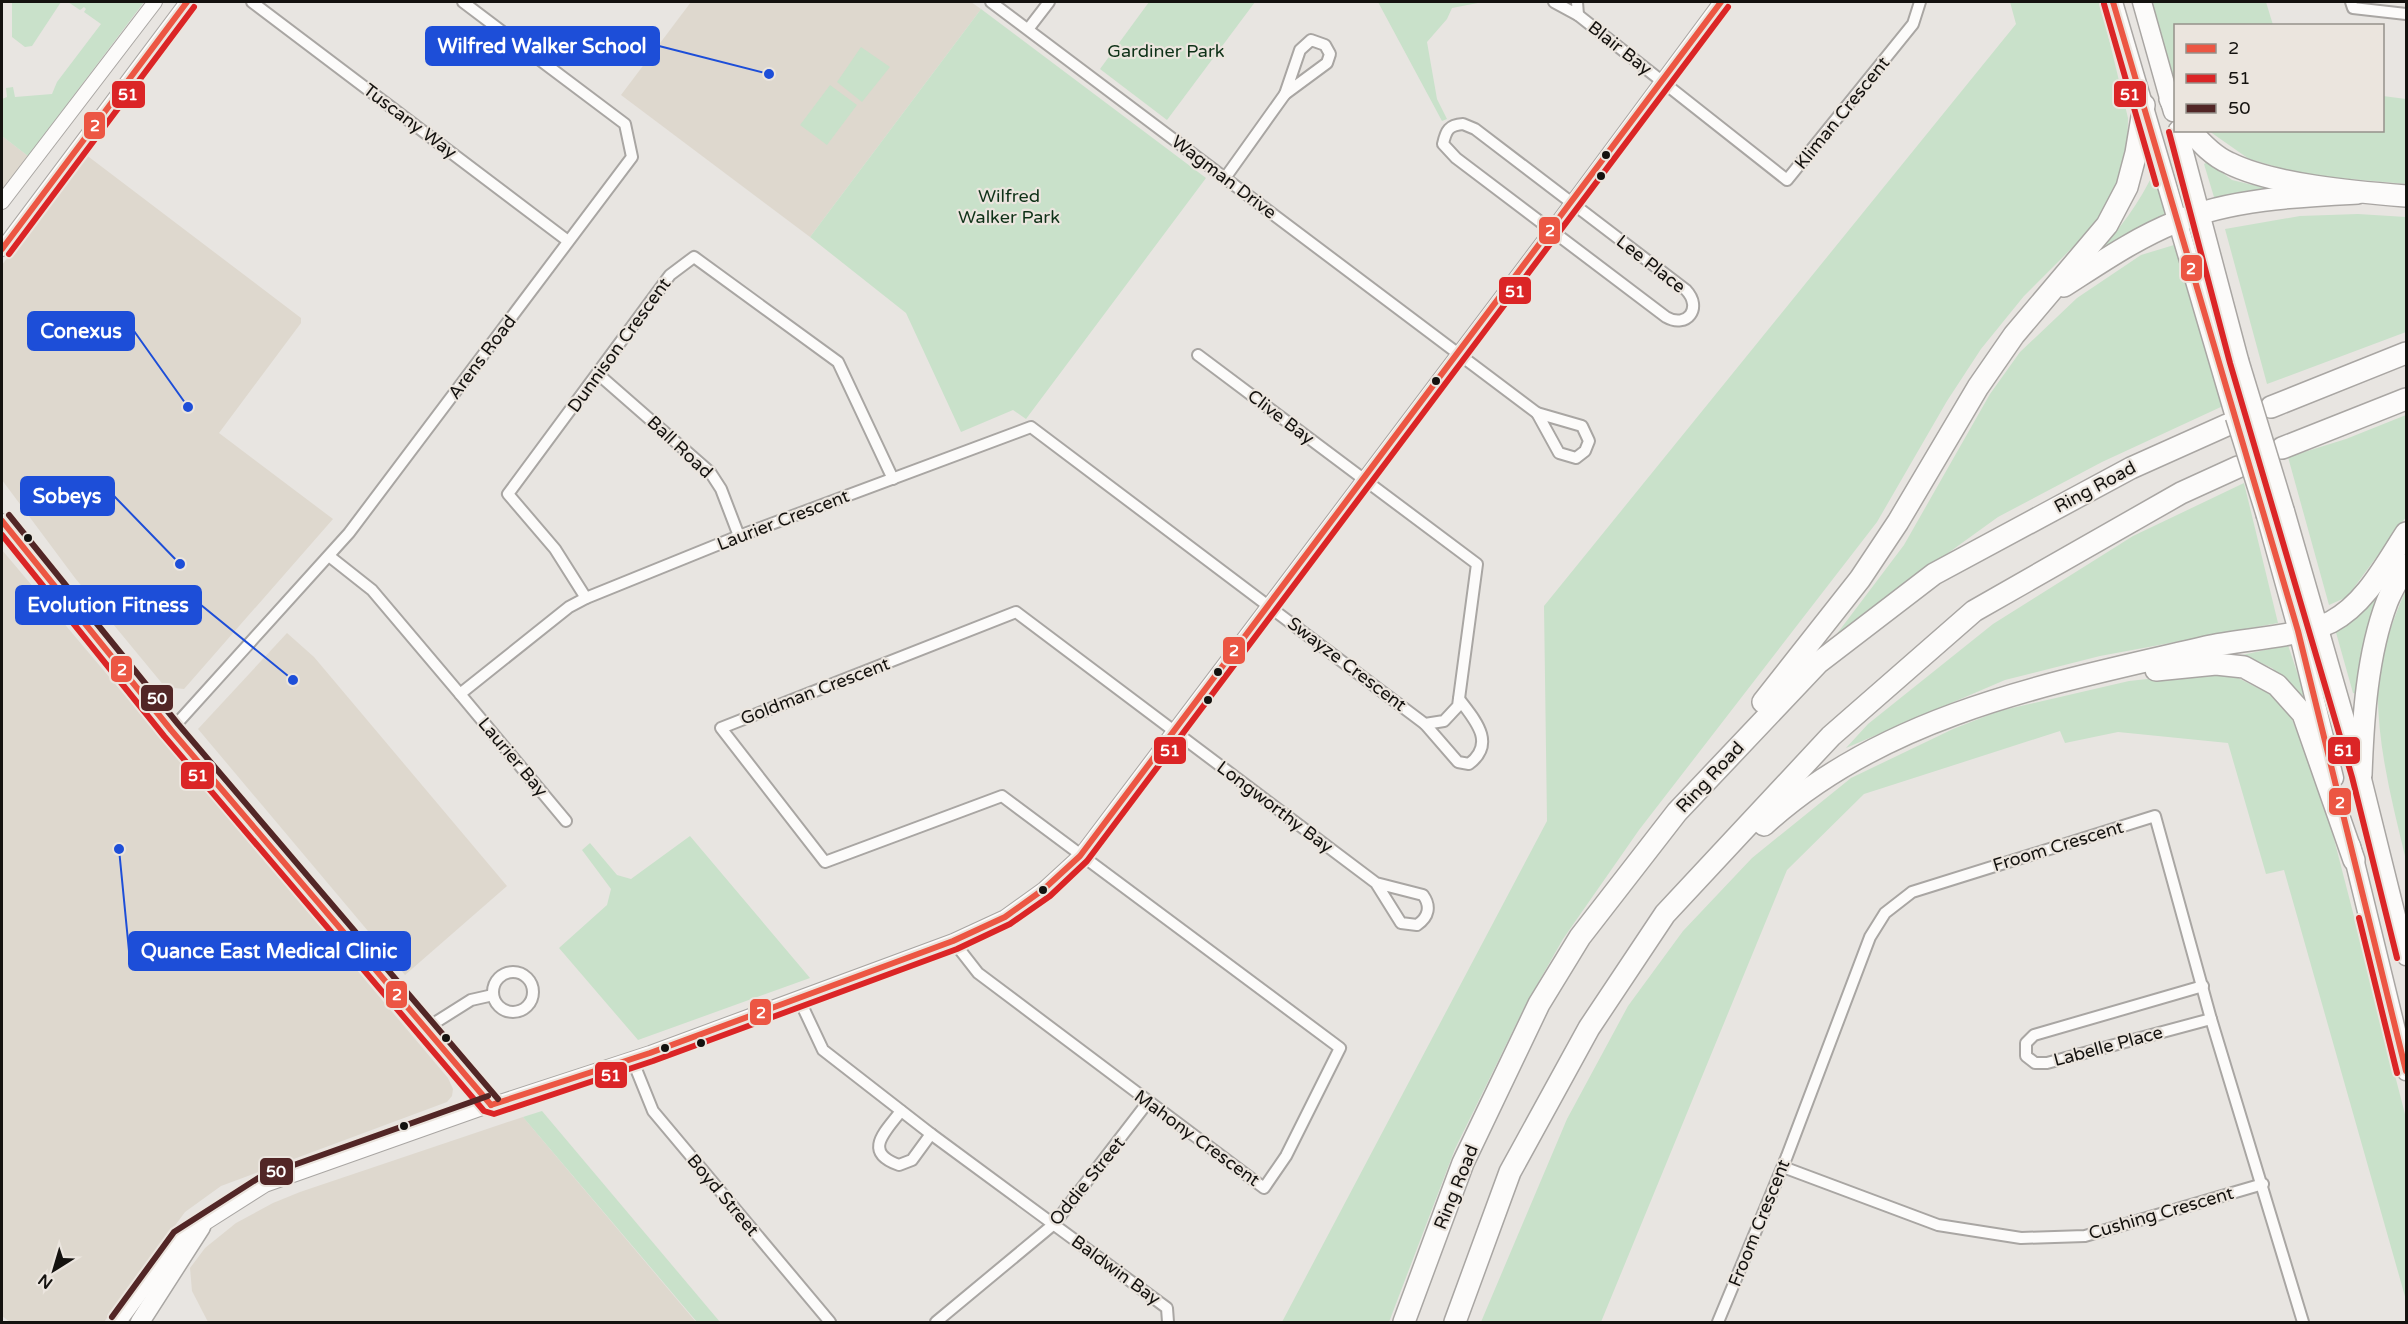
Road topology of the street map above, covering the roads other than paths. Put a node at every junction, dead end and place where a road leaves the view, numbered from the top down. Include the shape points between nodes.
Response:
1 (155, 2) edge
2 (187, 2) edge
3 (252, 2) edge
4 (463, 2) edge
5 (991, 2) edge
6 (1049, 2) edge
7 (1554, 2) edge
8 (1577, 2) edge
9 (1721, 2) edge
10 (1920, 2) edge
11 (2113, 2) edge
12 (2142, 2) edge
13 (2351, 2) edge
14 (2406, 14) edge
15 (1578, 15) junction
16 (1029, 28) junction
17 (1663, 81) junction
18 (1285, 94) junction
19 (2144, 105) junction
20 (2173, 105) edge
21 (2178, 132) edge
22 (2192, 132) edge
23 (1225, 178) junction
24 (2358, 192) junction
25 (2406, 196) edge
26 (2, 202) edge
27 (1572, 204) junction
28 (2199, 214) junction
29 (2176, 222) junction
30 (1552, 230) junction
31 (568, 241) junction
32 (2, 249) edge
33 (2046, 296) junction
34 (1457, 353) junction
35 (2406, 353) edge
36 (1198, 356) dead end
37 (598, 374) junction
38 (2406, 399) edge
39 (2271, 407) dead end
40 (1537, 413) junction
41 (2227, 425) dead end
42 (2282, 448) dead end
43 (2238, 467) dead end
44 (893, 478) junction
45 (1363, 478) junction
46 (2, 521) edge
47 (2406, 533) edge
48 (739, 536) junction
49 (329, 556) junction
50 (2406, 565) edge
51 (586, 598) junction
52 (1268, 605) junction
53 (2308, 628) junction
54 (2063, 680) junction
55 (460, 694) junction
56 (1459, 699) junction
57 (1425, 724) junction
58 (171, 730) junction
59 (1174, 730) junction
60 (2361, 775) junction
61 (1677, 812) junction
62 (566, 821) dead end
63 (1080, 856) junction
64 (2354, 860) junction
65 (1376, 883) junction
66 (1665, 914) junction
67 (953, 941) junction
68 (2406, 956) edge
69 (2203, 986) junction
70 (493, 995) dead end
71 (800, 999) junction
72 (2211, 1019) junction
73 (425, 1029) junction
74 (632, 1059) junction
75 (2406, 1071) edge
76 (1148, 1102) junction
77 (491, 1105) junction
78 (901, 1111) junction
79 (931, 1134) junction
80 (1783, 1167) junction
81 (2263, 1184) junction
82 (1054, 1224) junction
83 (201, 1227) junction
84 (119, 1323) edge
85 (140, 1323) edge
86 (830, 1323) edge
87 (936, 1323) edge
88 (1168, 1323) edge
89 (1404, 1323) edge
90 (1455, 1323) edge
91 (1718, 1323) edge
92 (2303, 1323) edge

1 - 26 street
2 - 32 street
3 - 31 street, Tuscany Way
4 - 31 street, Arens Road via 625,124 632,157
5 - 16 street, Wagman Drive
6 - 16 street
7 - 15 street, Blair Bay
8 - 15 street, Blair Bay
9 - 17 street
10 - 17 street, Kliman Crescent via 1913,24 1787,180
11 - 19 main road
12 - 20 main road
13 - 14 street via 2353,8
15 - 17 street, Blair Bay
16 - 23 street, Wagman Drive
17 - 27 street
18 - 18 street via 1327,63 1330,54 1325,45 1311,40 1303,45
18 - 23 street
19 - 29 main road
19 - 33 highway via 2136,153 2122,196 2107,225
21 - 28 main road
22 - 24 highway via 2217,156 2255,173
23 - 34 street, Wagman Drive
24 - 25 highway
24 - 28 highway via 2284,197
27 - 30 street
27 - 30 street, Lee Place via 1475,129 1463,124 1453,125 1445,132 1443,144 1456,158
27 - 30 street, Lee Place via 1686,290 1693,297 1692,315 1684,321 1666,317
28 - 29 highway
28 - 53 main road, bridge via 2285,511
29 - 33 highway via 2125,247
29 - 53 main road, bridge via 2266,516
30 - 34 street
31 - 49 street, Arens Road
33 - 61 highway via 1978,387 1860,579
34 - 40 street, Wagman Drive
34 - 45 street
35 - 39 highway
36 - 45 street, Clive Bay
37 - 44 street, Dunnison Crescent via 670,275 694,257 838,362
37 - 48 street, Ball Road via 710,472 721,489
37 - 51 street, Dunnison Crescent via 508,494 555,549
38 - 42 highway
40 - 40 street via 1559,453 1576,458 1586,451 1589,441 1582,426
41 - 61 highway, Ring Road via 2131,468 1934,574 1818,663
43 - 66 highway via 2181,494 1974,611 1831,735
44 - 48 street, Laurier Crescent
44 - 52 street, Laurier Crescent via 1031,427
45 - 52 street
45 - 56 street via 1477,564
46 - 58 street
47 - 53 highway via 2356,605 2330,622
48 - 51 street, Laurier Crescent
49 - 55 street via 372,590
49 - 58 street, Arens Road
50 - 60 highway via 2387,602 2372,665 2365,703
51 - 55 street, Laurier Crescent via 569,607
52 - 57 street, Swayze Crescent
52 - 59 street
53 - 54 highway via 2222,643
53 - 60 main road
53 - 64 main road
54 - 64 highway via 2216,664 2244,667 2277,685 2303,714
54 - 66 highway via 1935,720 1847,764 1780,810
55 - 62 street, Laurier Bay
56 - 57 street, Swayze Crescent via 1458,706 1444,721
56 - 57 street, Swayze Crescent via 1480,727 1484,744 1469,764 1458,762
58 - 73 street
59 - 63 street
59 - 63 street, Goldman Crescent via 1016,612 721,728 825,862 1002,796
59 - 65 street, Longworthy Bay
60 - 68 main road
61 - 89 highway, Ring Road via 1581,937 1539,1004 1463,1163
63 - 67 street via 1005,917
63 - 76 street, Mahony Crescent via 1340,1047 1286,1156 1264,1188
64 - 75 main road
65 - 65 street, Longworthy Bay via 1401,922 1417,925 1426,917 1429,906 1423,895
66 - 90 highway via 1589,1028 1510,1172
67 - 71 street
67 - 76 street, Mahony Crescent via 978,973
69 - 72 street, Froom Crescent
69 - 72 street, Labelle Place via 2034,1035 2026,1043 2026,1056 2035,1063 2047,1063
69 - 80 street, Froom Crescent via 2155,816 1912,892 1885,913 1870,937
70 - 73 street via 471,1000
71 - 74 street
71 - 78 street, Baldwin Bay via 823,1050
72 - 81 street, Froom Crescent
73 - 77 street
74 - 77 street
74 - 86 street, Boyd Street via 653,1111
76 - 82 street, Oddie Street
77 - 83 street via 265,1185
78 - 79 street, Baldwin Bay
78 - 79 street via 879,1140 879,1150 886,1160 899,1165 912,1160
79 - 82 street, Baldwin Bay
80 - 81 street, Cushing Crescent via 1938,1225 2021,1238 2085,1236
80 - 91 street, Froom Crescent
81 - 92 street, Froom Crescent
82 - 87 street, Oddie Street
82 - 88 street, Baldwin Bay via 1167,1308
83 - 84 street via 180,1239
83 - 85 main road

